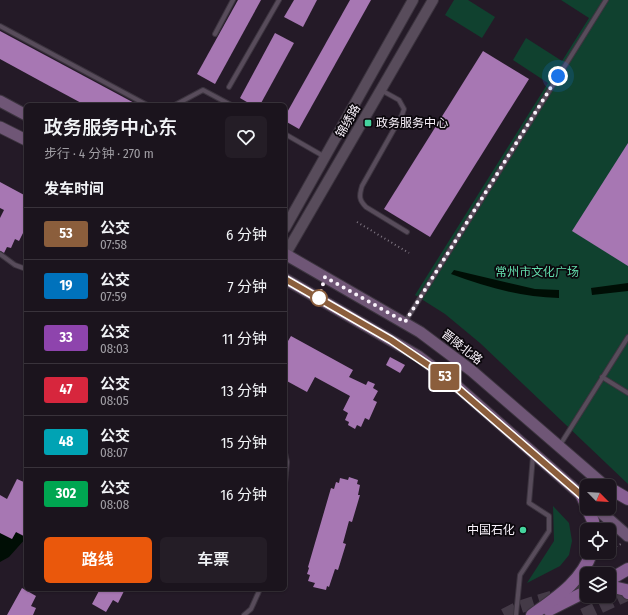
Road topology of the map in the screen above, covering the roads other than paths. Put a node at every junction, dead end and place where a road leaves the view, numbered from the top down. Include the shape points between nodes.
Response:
1 (233, 0) edge
2 (279, 0) edge
3 (413, 0) edge
4 (434, 0) edge
5 (606, 0) edge
6 (0, 26) edge
7 (214, 34) dead end
8 (229, 88) dead end
9 (381, 90) junction
10 (0, 101) edge
11 (143, 103) edge
12 (178, 103) edge
13 (227, 103) edge
14 (24, 113) edge
15 (0, 126) edge
16 (287, 135) edge
17 (24, 139) edge
18 (326, 157) junction
19 (287, 225) edge
20 (407, 232) dead end
21 (287, 252) edge
22 (0, 254) edge
23 (287, 256) edge
24 (24, 268) edge
25 (287, 280) edge
26 (405, 322) junction
27 (628, 337) edge
28 (602, 378) junction
29 (628, 393) edge
30 (559, 446) junction
31 (534, 453) junction
32 (597, 479) edge
33 (616, 493) edge
34 (616, 495) edge
35 (580, 497) edge
36 (628, 499) edge
37 (628, 505) edge
38 (602, 515) edge
39 (625, 540) edge
40 (590, 559) edge
41 (628, 569) edge
42 (616, 576) edge
43 (616, 588) edge
44 (259, 591) edge
45 (628, 593) edge
46 (580, 594) edge
47 (244, 615) edge
48 (516, 615) edge
49 (532, 615) edge
50 (538, 615) edge

1 - 7 lane
2 - 8 lane
3 - 18 street, 锦绣路
4 - 9 street, 锦绣路
5 - 26 lane
6 - 11 lane
9 - 20 lane via 399,100 404,109 359,196 366,207
9 - 21 street, 锦绣路
10 - 14 main road
12 - 13 lane via 203,90
15 - 17 main road
16 - 18 lane
18 - 19 street, 锦绣路
22 - 24 lane
23 - 26 main road, 晋陵北路
25 - 31 main road via 418,356
26 - 30 main road, 晋陵北路 via 472,371
27 - 28 lane
28 - 29 lane
28 - 30 lane
30 - 32 main road, 晋陵北路
31 - 35 main road
31 - 48 lane via 529,503 549,516 549,531 520,575
33 - 36 main road
34 - 37 main road
38 - 39 main road
40 - 49 main road via 571,586
41 - 42 main road
43 - 45 main road
44 - 47 lane via 251,609
46 - 50 main road

